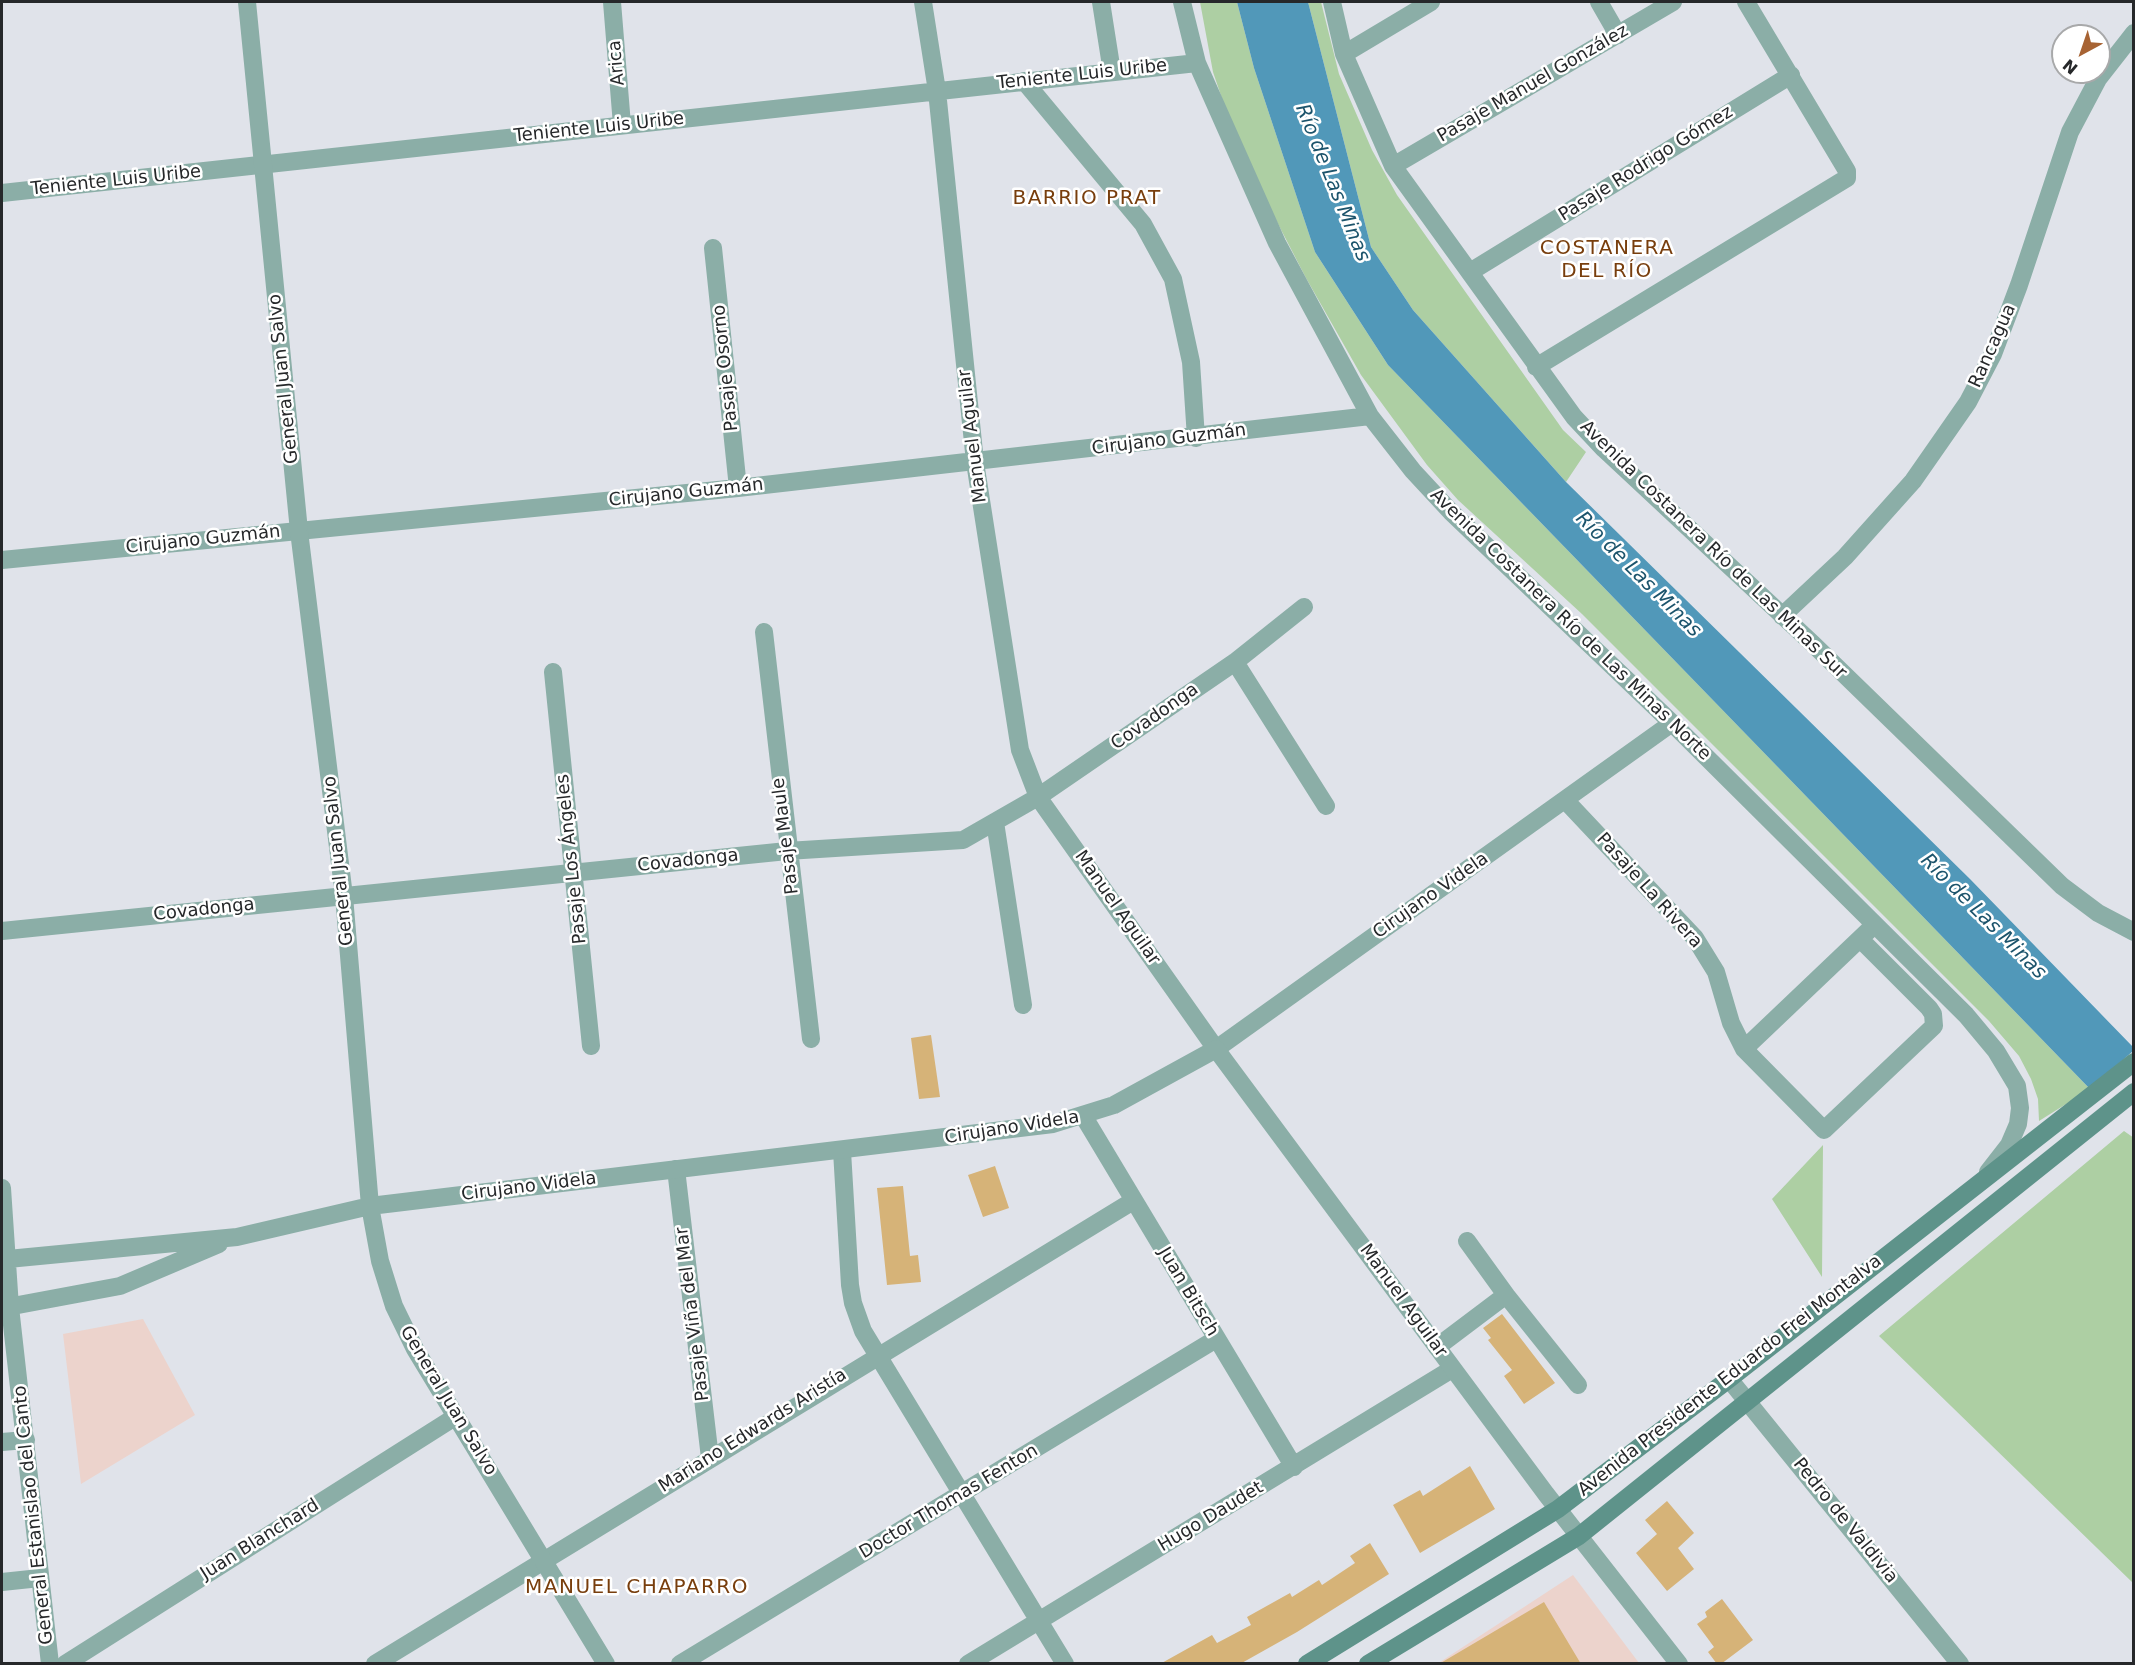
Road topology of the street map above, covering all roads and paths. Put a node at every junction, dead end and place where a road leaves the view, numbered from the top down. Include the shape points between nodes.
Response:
1 (246, 2) edge
2 (612, 2) edge
3 (923, 2) edge
4 (1101, 2) edge
5 (1182, 2) edge
6 (1332, 2) edge
7 (1431, 2) edge
8 (1599, 2) edge
9 (1673, 2) edge
10 (1746, 2) edge
11 (2133, 33) edge
12 (1618, 35) junction
13 (1344, 54) junction
14 (1197, 63) junction
15 (1112, 72) junction
16 (1791, 75) junction
17 (1024, 81) junction
18 (937, 91) junction
19 (622, 125) junction
20 (263, 164) junction
21 (1393, 166) junction
22 (2, 193) edge
23 (713, 248) dead end
24 (1470, 272) junction
25 (1536, 367) junction
26 (1370, 416) junction
27 (1196, 438) junction
28 (975, 462) junction
29 (738, 488) junction
30 (298, 531) junction
31 (2, 560) edge
32 (1304, 608) dead end
33 (1782, 616) junction
34 (764, 632) dead end
35 (1235, 662) junction
36 (553, 672) dead end
37 (1672, 723) junction
38 (1038, 797) junction
39 (1566, 801) junction
40 (1326, 806) dead end
41 (995, 822) junction
42 (787, 851) junction
43 (573, 873) junction
44 (344, 896) junction
45 (1874, 926) junction
46 (2, 931) edge
47 (2133, 932) edge
48 (1860, 939) junction
49 (1023, 1005) dead end
50 (811, 1039) dead end
51 (591, 1046) dead end
52 (1216, 1049) junction
53 (1744, 1049) junction
54 (2133, 1062) edge
55 (2133, 1092) edge
56 (1084, 1117) junction
57 (842, 1151) junction
58 (676, 1169) junction
59 (1983, 1177) junction
60 (2, 1188) edge
61 (1133, 1201) junction
62 (370, 1206) junction
63 (237, 1237) junction
64 (1467, 1241) dead end
65 (8, 1259) junction
66 (1506, 1295) junction
67 (6, 1308) edge
68 (1216, 1339) junction
69 (1437, 1347) junction
70 (878, 1354) junction
71 (1452, 1369) junction
72 (1729, 1379) junction
73 (1578, 1385) dead end
74 (1748, 1402) junction
75 (455, 1417) junction
76 (26, 1440) junction
77 (2, 1442) edge
78 (710, 1458) junction
79 (1294, 1467) junction
80 (963, 1495) junction
81 (1558, 1509) junction
82 (1580, 1536) junction
83 (545, 1560) junction
84 (40, 1578) junction
85 (2, 1582) edge
86 (1040, 1620) junction
87 (50, 1664) edge
88 (64, 1664) edge
89 (375, 1664) edge
90 (606, 1664) edge
91 (680, 1664) edge
92 (968, 1664) edge
93 (1065, 1664) edge
94 (1307, 1664) edge
95 (1368, 1664) edge
96 (1679, 1664) edge
97 (1960, 1664) edge

1 - 20 street, General Juan Salvo
2 - 19 street, Arica
3 - 18 street, Manuel Aguilar
4 - 15 street
5 - 14 street, Avenida Costanera Río de Las Minas Norte
6 - 13 street, Avenida Costanera Río de Las Minas Sur
7 - 13 street
8 - 12 street
9 - 12 street, Pasaje Manuel González
10 - 16 street
11 - 33 street, Rancagua via 2098,79 2070,132 1997,344 1968,402 1913,481 1845,557
12 - 21 street, Pasaje Manuel González
13 - 21 street, Avenida Costanera Río de Las Minas Sur
14 - 15 street, Teniente Luis Uribe
14 - 26 street, Avenida Costanera Río de Las Minas Norte via 1277,243
15 - 17 street, Teniente Luis Uribe
16 - 24 street, Pasaje Rodrigo Gómez
16 - 25 street via 1847,171 1846,178
17 - 18 street, Teniente Luis Uribe
17 - 27 street via 1143,224 1173,279 1191,362
18 - 19 street, Teniente Luis Uribe
18 - 28 street, Manuel Aguilar
19 - 20 street, Teniente Luis Uribe
20 - 22 street, Teniente Luis Uribe
20 - 30 street, General Juan Salvo
21 - 24 street, Avenida Costanera Río de Las Minas Sur
23 - 29 street, Pasaje Osorno
24 - 25 street, Avenida Costanera Río de Las Minas Sur
25 - 33 street, Avenida Costanera Río de Las Minas Sur via 1604,449
26 - 27 street, Cirujano Guzmán
26 - 37 street, Avenida Costanera Río de Las Minas Norte via 1451,512
27 - 28 street, Cirujano Guzmán
28 - 29 street, Cirujano Guzmán
28 - 38 street, Manuel Aguilar via 1020,750
29 - 30 street, Cirujano Guzmán
30 - 31 street, Cirujano Guzmán
30 - 44 street, General Juan Salvo
32 - 35 street, Covadonga
33 - 47 street, Avenida Costanera Río de Las Minas Sur via 2062,886 2098,913
34 - 42 street, Pasaje Maule
35 - 38 street, Covadonga
35 - 40 street
36 - 43 street, Pasaje Los Ángeles
37 - 39 street, Cirujano Videla
37 - 45 street, Avenida Costanera Río de Las Minas Norte
38 - 41 street, Covadonga
38 - 52 street, Manuel Aguilar
39 - 52 street, Cirujano Videla
39 - 53 street, Pasaje La Rivera via 1703,950 1716,972 1731,1023
41 - 42 street, Covadonga via 963,840
41 - 49 street
42 - 43 street, Covadonga
42 - 50 street, Pasaje Maule
43 - 44 street, Covadonga
43 - 51 street, Pasaje Los Ángeles
44 - 46 street, Covadonga
44 - 62 street, General Juan Salvo
45 - 48 street
45 - 59 street, Avenida Costanera Río de Las Minas Norte via 1966,1015 1996,1051 2017,1086 2018,1124 2009,1145
48 - 53 street
48 - 53 street, Pasaje La Rivera via 1929,1008 1934,1026 1824,1130
52 - 56 street, Cirujano Videla via 1114,1105
52 - 69 street, Manuel Aguilar
54 - 59 main road, Avenida Presidente Eduardo Frei Montalva
55 - 74 main road, Avenida Presidente Eduardo Frei Montalva
56 - 57 street, Cirujano Videla via 1031,1128
56 - 61 street, Juan Bitsch
57 - 58 street, Cirujano Videla
57 - 70 street via 853,1303 863,1331
58 - 62 street, Cirujano Videla
58 - 78 street, Pasaje Viña del Mar
59 - 72 main road, Avenida Presidente Eduardo Frei Montalva
60 - 65 street, General Estanislao del Canto
61 - 68 street, Juan Bitsch
61 - 70 street, Mariano Edwards Aristía
62 - 63 street, Cirujano Videla
62 - 75 street, General Juan Salvo via 394,1306
63 - 65 street, Cirujano Videla
63 - 67 street, Cirujano Videla via 120,1286
64 - 66 street
65 - 67 street, General Estanislao del Canto
66 - 69 street
66 - 73 street
67 - 76 street, General Estanislao del Canto
68 - 79 street, Juan Bitsch
68 - 80 street, Doctor Thomas Fenton
69 - 71 street, Manuel Aguilar
70 - 78 street, Mariano Edwards Aristía
70 - 80 street
71 - 79 street, Hugo Daudet
71 - 81 street, Manuel Aguilar
72 - 74 street, Pedro de Valdivia
72 - 81 main road, Avenida Presidente Eduardo Frei Montalva
74 - 82 main road, Avenida Presidente Eduardo Frei Montalva
74 - 97 street, Pedro de Valdivia
75 - 83 street, General Juan Salvo
75 - 88 street, Juan Blanchard
76 - 77 street
76 - 84 street, General Estanislao del Canto
78 - 83 street, Mariano Edwards Aristía
79 - 86 street, Hugo Daudet
80 - 86 street
80 - 91 street, Doctor Thomas Fenton
81 - 82 street, Manuel Aguilar
81 - 94 main road, Avenida Presidente Eduardo Frei Montalva
82 - 95 main road, Avenida Presidente Eduardo Frei Montalva
82 - 96 street, Manuel Aguilar
83 - 89 street, Mariano Edwards Aristía
83 - 90 street, General Juan Salvo
84 - 85 street
84 - 87 street, General Estanislao del Canto
86 - 92 street, Hugo Daudet
86 - 93 street

